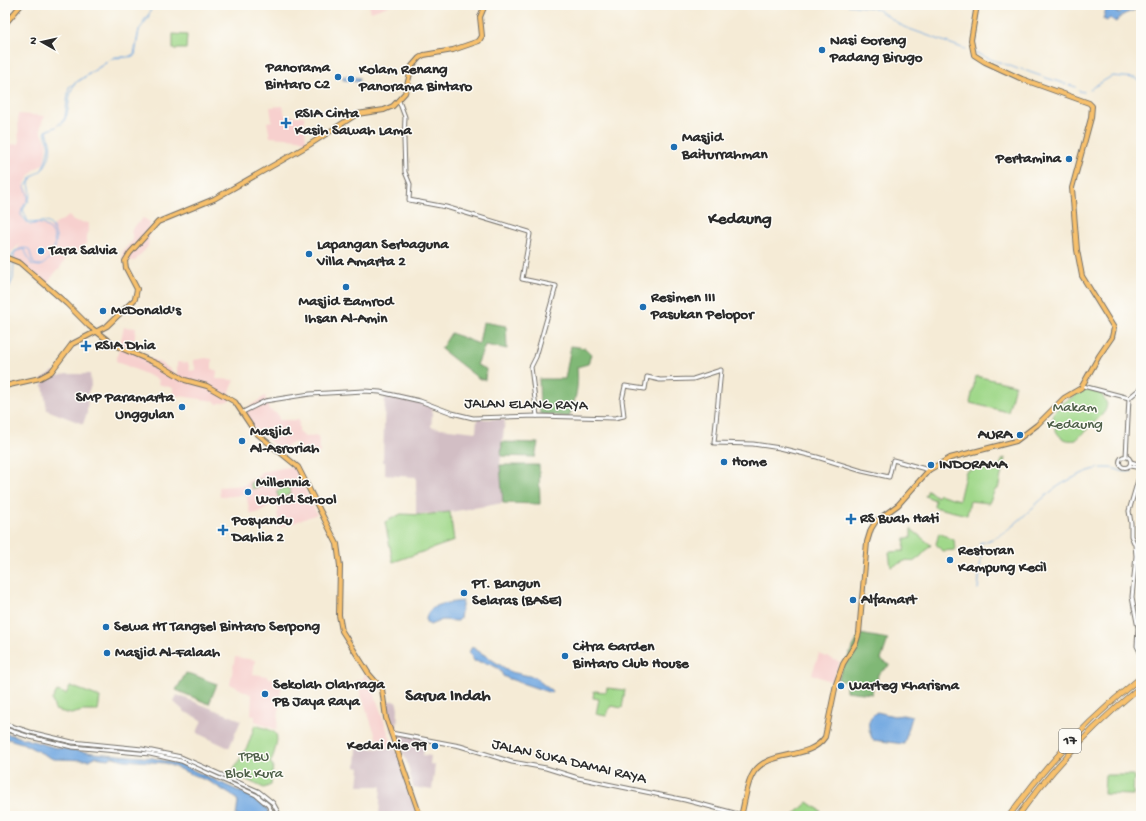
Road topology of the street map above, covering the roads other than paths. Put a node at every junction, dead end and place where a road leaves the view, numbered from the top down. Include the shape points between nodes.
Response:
1 (21, 5) edge
2 (485, 5) edge
3 (976, 5) edge
4 (5, 24) edge
5 (399, 101) junction
6 (10, 258) edge
7 (98, 331) junction
8 (5, 386) edge
9 (1083, 386) junction
10 (1141, 388) edge
11 (1130, 398) junction
12 (242, 412) junction
13 (537, 416) junction
14 (1126, 457) junction
15 (1130, 464) junction
16 (1141, 465) edge
17 (1141, 469) edge
18 (929, 470) junction
19 (1141, 654) edge
20 (1141, 677) edge
21 (1141, 686) edge
22 (5, 724) edge
23 (5, 729) edge
24 (391, 733) junction
25 (741, 815) edge
26 (274, 816) edge
27 (280, 816) edge
28 (420, 816) edge
29 (1009, 816) edge
30 (1018, 816) edge

1 - 4 main road
2 - 5 main road via 480,17 480,41 419,58 412,66 405,93
3 - 9 main road via 969,33 972,51 985,62 1015,76 1090,104 1091,118 1072,191 1082,276 1115,331
5 - 7 main road via 384,110 357,114 309,145 214,199 158,222 125,261 137,289 135,299 118,317
5 - 13 street via 405,117 405,172 410,184 409,200 446,207 530,232 522,279 556,286 531,367
6 - 7 main road
7 - 8 main road via 72,344 51,372 40,378
7 - 12 main road via 114,345 160,365 179,378 206,386 224,395 235,402
9 - 11 street
9 - 18 main road via 1064,398 1037,425 1016,441 950,458
10 - 11 street
11 - 14 street
12 - 13 street, JALAN ELANG RAYA via 265,401 310,394 364,391 420,401 466,417
12 - 24 main road via 255,432 298,467 334,537 340,566 338,615 342,630 369,674 382,689 384,711
13 - 18 street, JALAN ELANG RAYA via 624,416 622,400 625,386 645,389 647,378 693,379 721,370 714,443 780,448 862,472 889,477 893,460
14 - 15 street via 1130,459
14 - 15 street via 1121,460 1121,465 1125,468
15 - 16 street
15 - 17 street
17 - 19 street via 1129,511 1136,556 1132,597 1138,625 1136,642
18 - 25 main road via 898,505 876,521 871,529 858,637 839,675 824,738 808,750 768,761 755,770
20 - 29 highway, 17 via 1081,730 1034,782
21 - 30 highway, 17 via 1086,734 1059,763
22 - 27 street via 72,742 142,749 181,757 258,791 273,803
23 - 26 street via 72,747 150,754 181,762 256,795 268,805
24 - 25 street, JALAN SUKA DAMAI RAYA via 460,746 512,762
24 - 28 main road

